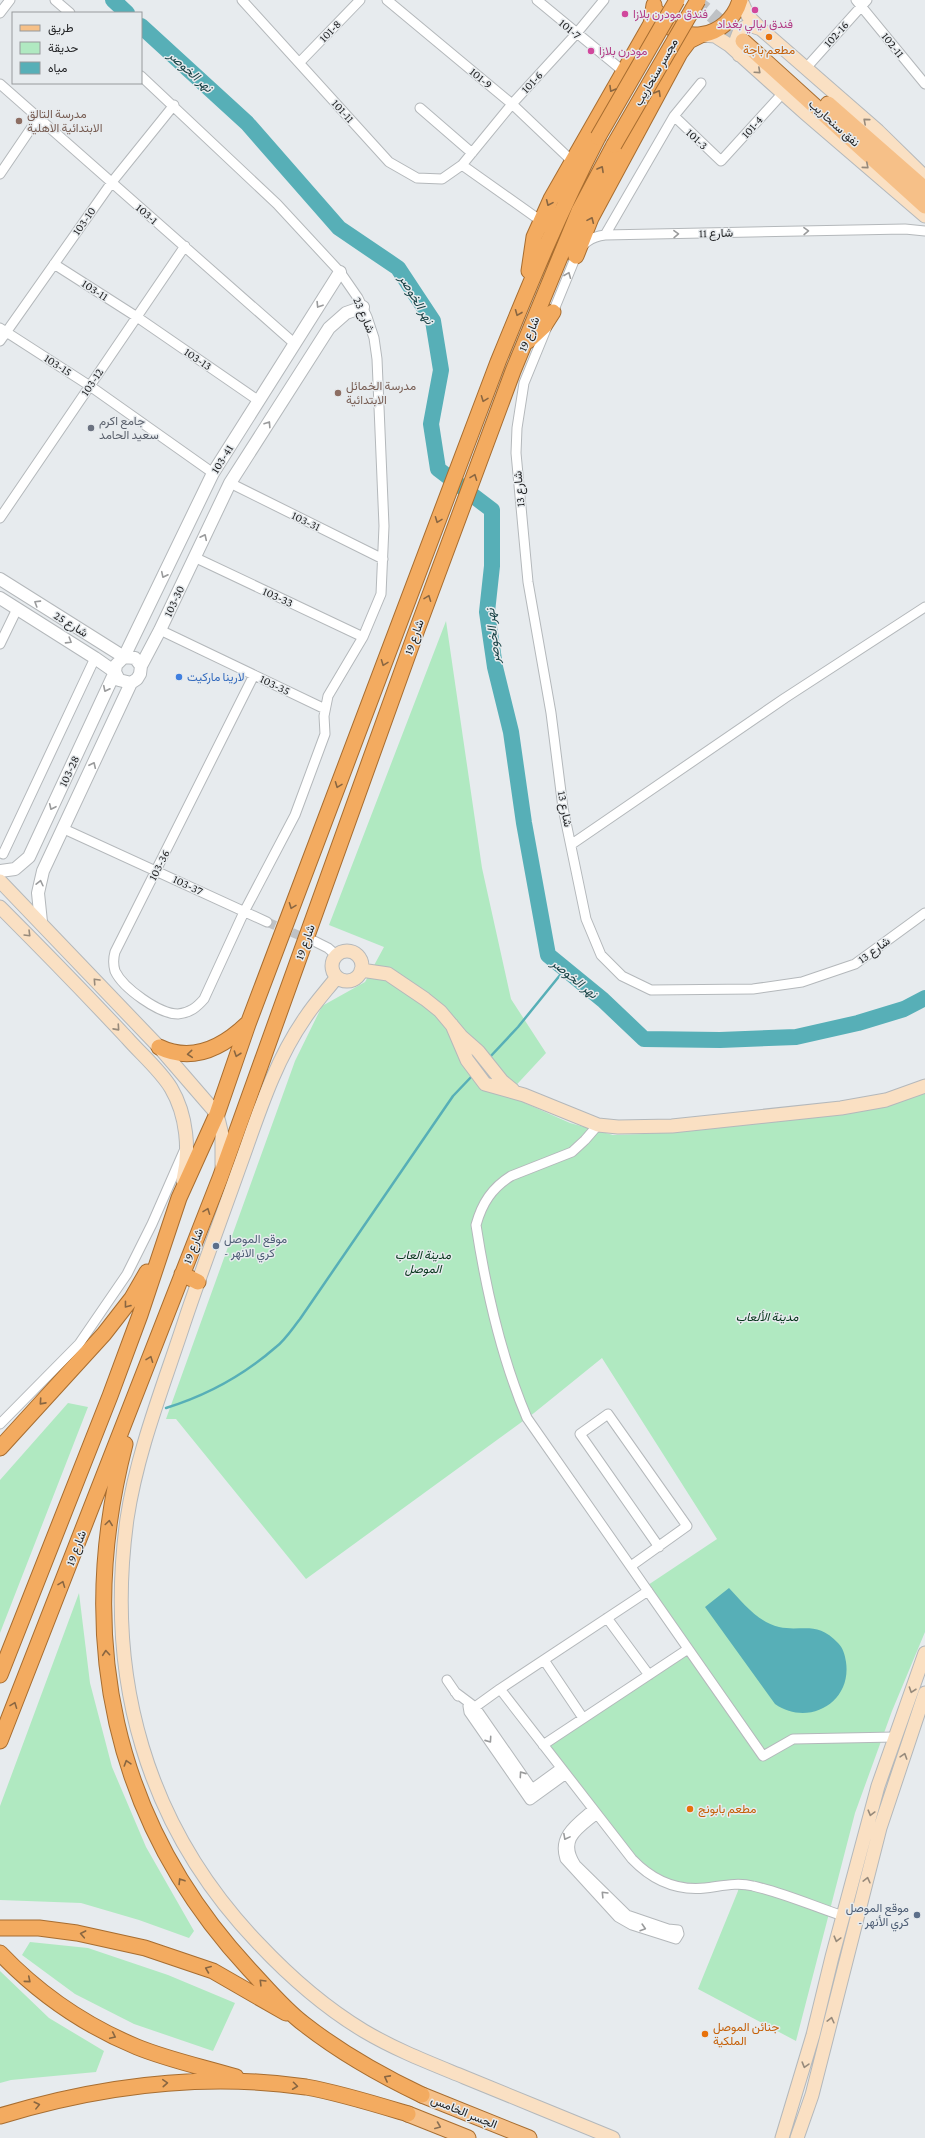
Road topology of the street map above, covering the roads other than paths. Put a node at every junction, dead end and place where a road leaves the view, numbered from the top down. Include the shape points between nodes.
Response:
1 (10, 0) edge
2 (55, 0) edge
3 (242, 0) edge
4 (360, 0) edge
5 (387, 0) edge
6 (537, 0) edge
7 (604, 0) edge
8 (677, 0) edge
9 (698, 0) edge
10 (741, 0) edge
11 (862, 2) edge
12 (654, 3) edge
13 (69, 12) edge
14 (0, 13) edge
15 (576, 34) junction
16 (751, 34) junction
17 (702, 35) junction
18 (741, 56) junction
19 (300, 62) junction
20 (806, 68) junction
21 (623, 71) junction
22 (142, 77) edge
23 (701, 83) dead end
24 (0, 84) edge
25 (925, 84) edge
26 (782, 94) junction
27 (512, 104) junction
28 (174, 105) junction
29 (420, 108) dead end
30 (674, 116) junction
31 (38, 118) junction
32 (598, 137) joint
33 (614, 145) joint
34 (472, 153) junction
35 (572, 161) junction
36 (721, 161) joint
37 (462, 165) junction
38 (0, 174) edge
39 (925, 176) edge
40 (112, 182) junction
41 (925, 189) edge
42 (925, 206) edge
43 (925, 216) edge
44 (541, 221) junction
45 (925, 231) edge
46 (605, 235) junction
47 (185, 246) junction
48 (576, 256) junction
49 (54, 264) junction
50 (340, 272) junction
51 (525, 296) junction
52 (363, 307) junction
53 (554, 312) junction
54 (137, 317) junction
55 (3, 330) edge
56 (0, 341) edge
57 (295, 344) junction
58 (521, 352) junction
59 (278, 370) junction
60 (295, 382) junction
61 (90, 386) junction
62 (259, 401) junction
63 (213, 473) junction
64 (230, 483) junction
65 (0, 518) edge
66 (194, 557) junction
67 (383, 559) junction
68 (0, 579) edge
69 (0, 598) edge
70 (925, 607) edge
71 (17, 609) junction
72 (160, 630) junction
73 (363, 637) junction
74 (0, 644) edge
75 (124, 657) junction
76 (95, 658) junction
77 (141, 666) junction
78 (115, 672) junction
79 (254, 675) junction
80 (131, 683) junction
81 (325, 709) junction
82 (64, 829) junction
83 (572, 844) junction
84 (3, 854) dead end
85 (157, 870) junction
86 (0, 871) edge
87 (0, 881) edge
88 (0, 907) edge
89 (244, 912) junction
90 (925, 913) edge
91 (40, 922) junction
92 (267, 922) tunnel mouth
93 (314, 941) tunnel mouth
94 (336, 955) junction
95 (361, 970) junction
96 (337, 978) junction
97 (248, 1024) junction
98 (452, 1025) junction
99 (159, 1047) junction
100 (187, 1078) junction
101 (925, 1086) edge
102 (171, 1088) junction
103 (518, 1093) junction
104 (217, 1114) junction
105 (598, 1125) junction
106 (187, 1144) junction
107 (220, 1178) junction
108 (179, 1198) junction
109 (166, 1234) junction
110 (182, 1274) junction
111 (198, 1282) junction
112 (142, 1380) junction
113 (0, 1424) edge
114 (0, 1448) edge
115 (659, 1547) junction
116 (631, 1566) junction
117 (648, 1591) junction
118 (608, 1618) junction
119 (688, 1649) junction
120 (925, 1653) edge
121 (544, 1660) junction
122 (0, 1675) edge
123 (649, 1675) junction
124 (447, 1680) dead end
125 (500, 1689) junction
126 (925, 1693) edge
127 (472, 1709) junction
128 (583, 1718) junction
129 (895, 1737) junction
130 (0, 1742) edge
131 (543, 1745) junction
132 (564, 1771) junction
133 (595, 1812) junction
134 (843, 1916) junction
135 (0, 1928) edge
136 (0, 1953) edge
137 (302, 2023) junction
138 (254, 2082) junction
139 (422, 2095) joint
140 (408, 2114) joint
141 (0, 2116) edge
142 (468, 2138) edge
143 (529, 2138) edge
144 (613, 2138) edge
145 (782, 2138) edge
146 (797, 2138) edge

1 - 14 street
2 - 13 street
3 - 19 street, 101-11
4 - 19 street, 101-8
5 - 27 street, 101-9
6 - 15 street, 101-7
7 - 15 street, 101-6
8 - 32 highway, مجسر سنحاريب, bridge
9 - 33 highway, مجسر سنحاريب, bridge
10 - 16 main road via 748,16
10 - 17 highway via 729,21 716,31
11 - 20 street, 102-16
11 - 25 street, 102-11
12 - 17 highway via 660,16 671,28 685,34
12 - 21 highway via 651,24
15 - 21 street, 101-7
15 - 27 street, 101-6
16 - 18 main road via 749,25 737,34 735,42
16 - 20 main road
16 - 41 main road, نفق سنحاريب
16 - 42 main road, نفق سنحاريب
17 - 18 main road via 721,39
48 -> 17 highway via 591,218 680,53 689,41
18 -> 26 main road
19 - 37 street, 101-11 via 389,162 416,178 442,179
39 -> 20 main road
21 -> 35 highway
22 - 28 street, شارع 23
23 - 30 street
24 - 31 street, 103-1
26 - 36 street, 101-4
26 -> 43 main road
27 - 34 street, 101-6
27 - 35 street, 101-9
28 - 40 street, 103-10
28 - 50 street, شارع 23 via 277,204
29 - 34 street
30 - 36 street, 101-3
30 - 46 street
31 - 38 street
31 - 40 street, 103-1
32 - 51 highway, شارع 19 via 563,207
58 -> 33 highway, شارع 19 via 579,211
34 - 37 street, 101-6
35 -> 44 highway
37 - 44 street
40 - 47 street, 103-1
40 - 49 street, 103-10
44 - 51 highway via 532,246
46 -> 45 street, شارع 11 via 899,229
46 - 48 street, شارع 11 via 589,239
47 - 54 street, 103-12
47 - 57 street, 103-1
53 -> 48 street, شارع 11
49 - 54 street, 103-11
49 - 55 street, 103-10
50 - 52 street, شارع 23
50 -> 57 street, 103-41
51 -> 97 highway, شارع 19
52 - 60 street, 103-30 via 346,313 334,322
52 - 67 street, شارع 23 via 371,327 377,359
53 - 58 highway
53 - 83 street, شارع 13 via 524,383 516,453 531,602 551,714 563,808
54 - 61 street, 103-12
54 - 62 street, 103-13
55 - 56 street, 103-10
55 - 61 street, 103-15
57 - 59 street, 103-41
107 -> 58 highway, شارع 19 via 414,635
59 - 60 street
59 - 62 street, 103-41
64 -> 60 street, 103-30
61 - 63 street, 103-15
61 - 65 street, 103-12
62 - 63 street, 103-41
63 -> 75 street, 103-41
66 -> 64 street, 103-30
64 - 67 street, 103-31
66 - 72 street, 103-30
66 - 73 street, 103-33
67 - 73 street, شارع 23 via 380,594
75 -> 68 street, شارع 25
69 - 71 street, شارع 25
70 - 83 street via 785,698
71 - 74 street
71 -> 76 street, شارع 25
72 - 77 street, 103-30
72 - 79 street, 103-35
73 - 81 street, شارع 23 via 335,683
75 - 77 street, شارع 25 via 135,658
75 - 78 street, 103-28 via 117,662
76 - 78 street, شارع 25
76 - 84 street, 103-28
77 - 80 street, 103-30 via 139,677
78 - 80 street, شارع 25 via 119,680
78 -> 86 street, 103-28 via 29,857 15,868
79 - 81 street, 103-35
79 - 85 street, 103-36
82 -> 80 street, 103-30
81 - 89 street via 325,734 295,815
82 - 85 street, 103-37
91 -> 82 street, 103-30 via 37,901 40,878
83 - 90 street, شارع 13 via 586,919 601,955 622,976 651,990 753,989 802,982 856,964
85 - 89 street, 103-37
85 - 89 street, 103-36 via 115,952 114,966 120,977 151,1004 178,1014 195,1010 204,999
87 - 91 main road
88 -> 102 main road via 89,997
89 - 92 street, 103-37
99 -> 91 main road
93 - 94 street
94 - 95 main road via 345,951 355,953 361,961
94 - 96 main road via 331,964
95 - 96 main road via 351,981
95 - 98 main road via 388,974 403,983 440,1012
96 - 111 main road via 304,1018 268,1086
97 -> 99 highway via 228,1041 206,1052 181,1055
97 -> 104 highway, شارع 19
98 - 103 main road via 509,1088
98 - 103 main road via 467,1060 481,1080 491,1086
99 - 100 main road
100 - 102 main road
100 - 104 main road
101 - 105 main road via 886,1100 841,1108 672,1126 631,1128
102 - 106 main road
103 - 105 main road
104 - 107 main road via 222,1135
104 - 108 highway, شارع 19
105 - 116 street via 572,1152 511,1176 500,1184 485,1201 476,1225 484,1278 512,1377 528,1418
106 - 108 main road via 187,1164
106 - 113 street via 127,1274 79,1344
110 -> 107 highway, شارع 19
108 - 109 highway, شارع 19
109 -> 114 highway via 142,1282 104,1334
109 - 122 highway, شارع 19 via 132,1337
110 - 111 highway
112 -> 110 highway, شارع 19
111 - 144 main road via 139,1466 128,1516 121,1594 121,1637 133,1715 156,1787 170,1820 206,1880 245,1930 298,1983 330,2009 401,2051
130 -> 112 highway, شارع 19
137 -> 112 highway via 226,1944 169,1862 139,1797 118,1730 110,1691 104,1630 104,1562 114,1492
115 - 115 street via 687,1526 608,1414 580,1434
115 - 116 street
116 - 117 street
117 - 118 street
117 - 119 street
118 - 121 street
118 - 123 street
119 - 123 street
119 - 129 street via 763,1756 792,1739
120 -> 129 main road
121 - 125 street
121 - 128 street
123 - 128 street
124 - 127 street
125 - 127 street
125 - 131 street
146 -> 126 main road via 812,2095 880,1828
127 - 132 street via 530,1800
128 - 131 street
129 -> 134 main road via 878,1786
131 - 132 street
132 - 133 street
133 -> 133 street via 574,1826 566,1835 563,1851 565,1859 618,1917 632,1925 676,1938 678,1930 626,1915 571,1857 571,1838
133 - 134 street via 632,1859 649,1876 658,1880 680,1888 737,1884 754,1886
134 -> 145 main road via 814,2035
137 -> 135 highway via 213,1972 179,1958 76,1933 39,1928
136 -> 138 highway via 47,1997 110,2035 138,2047
139 -> 137 highway via 358,2062
138 -> 140 highway via 307,2088
141 -> 138 highway via 63,2099 130,2086 166,2082
139 - 143 main road, الجسر الخامس
140 -> 142 main road, الجسر الخامس

